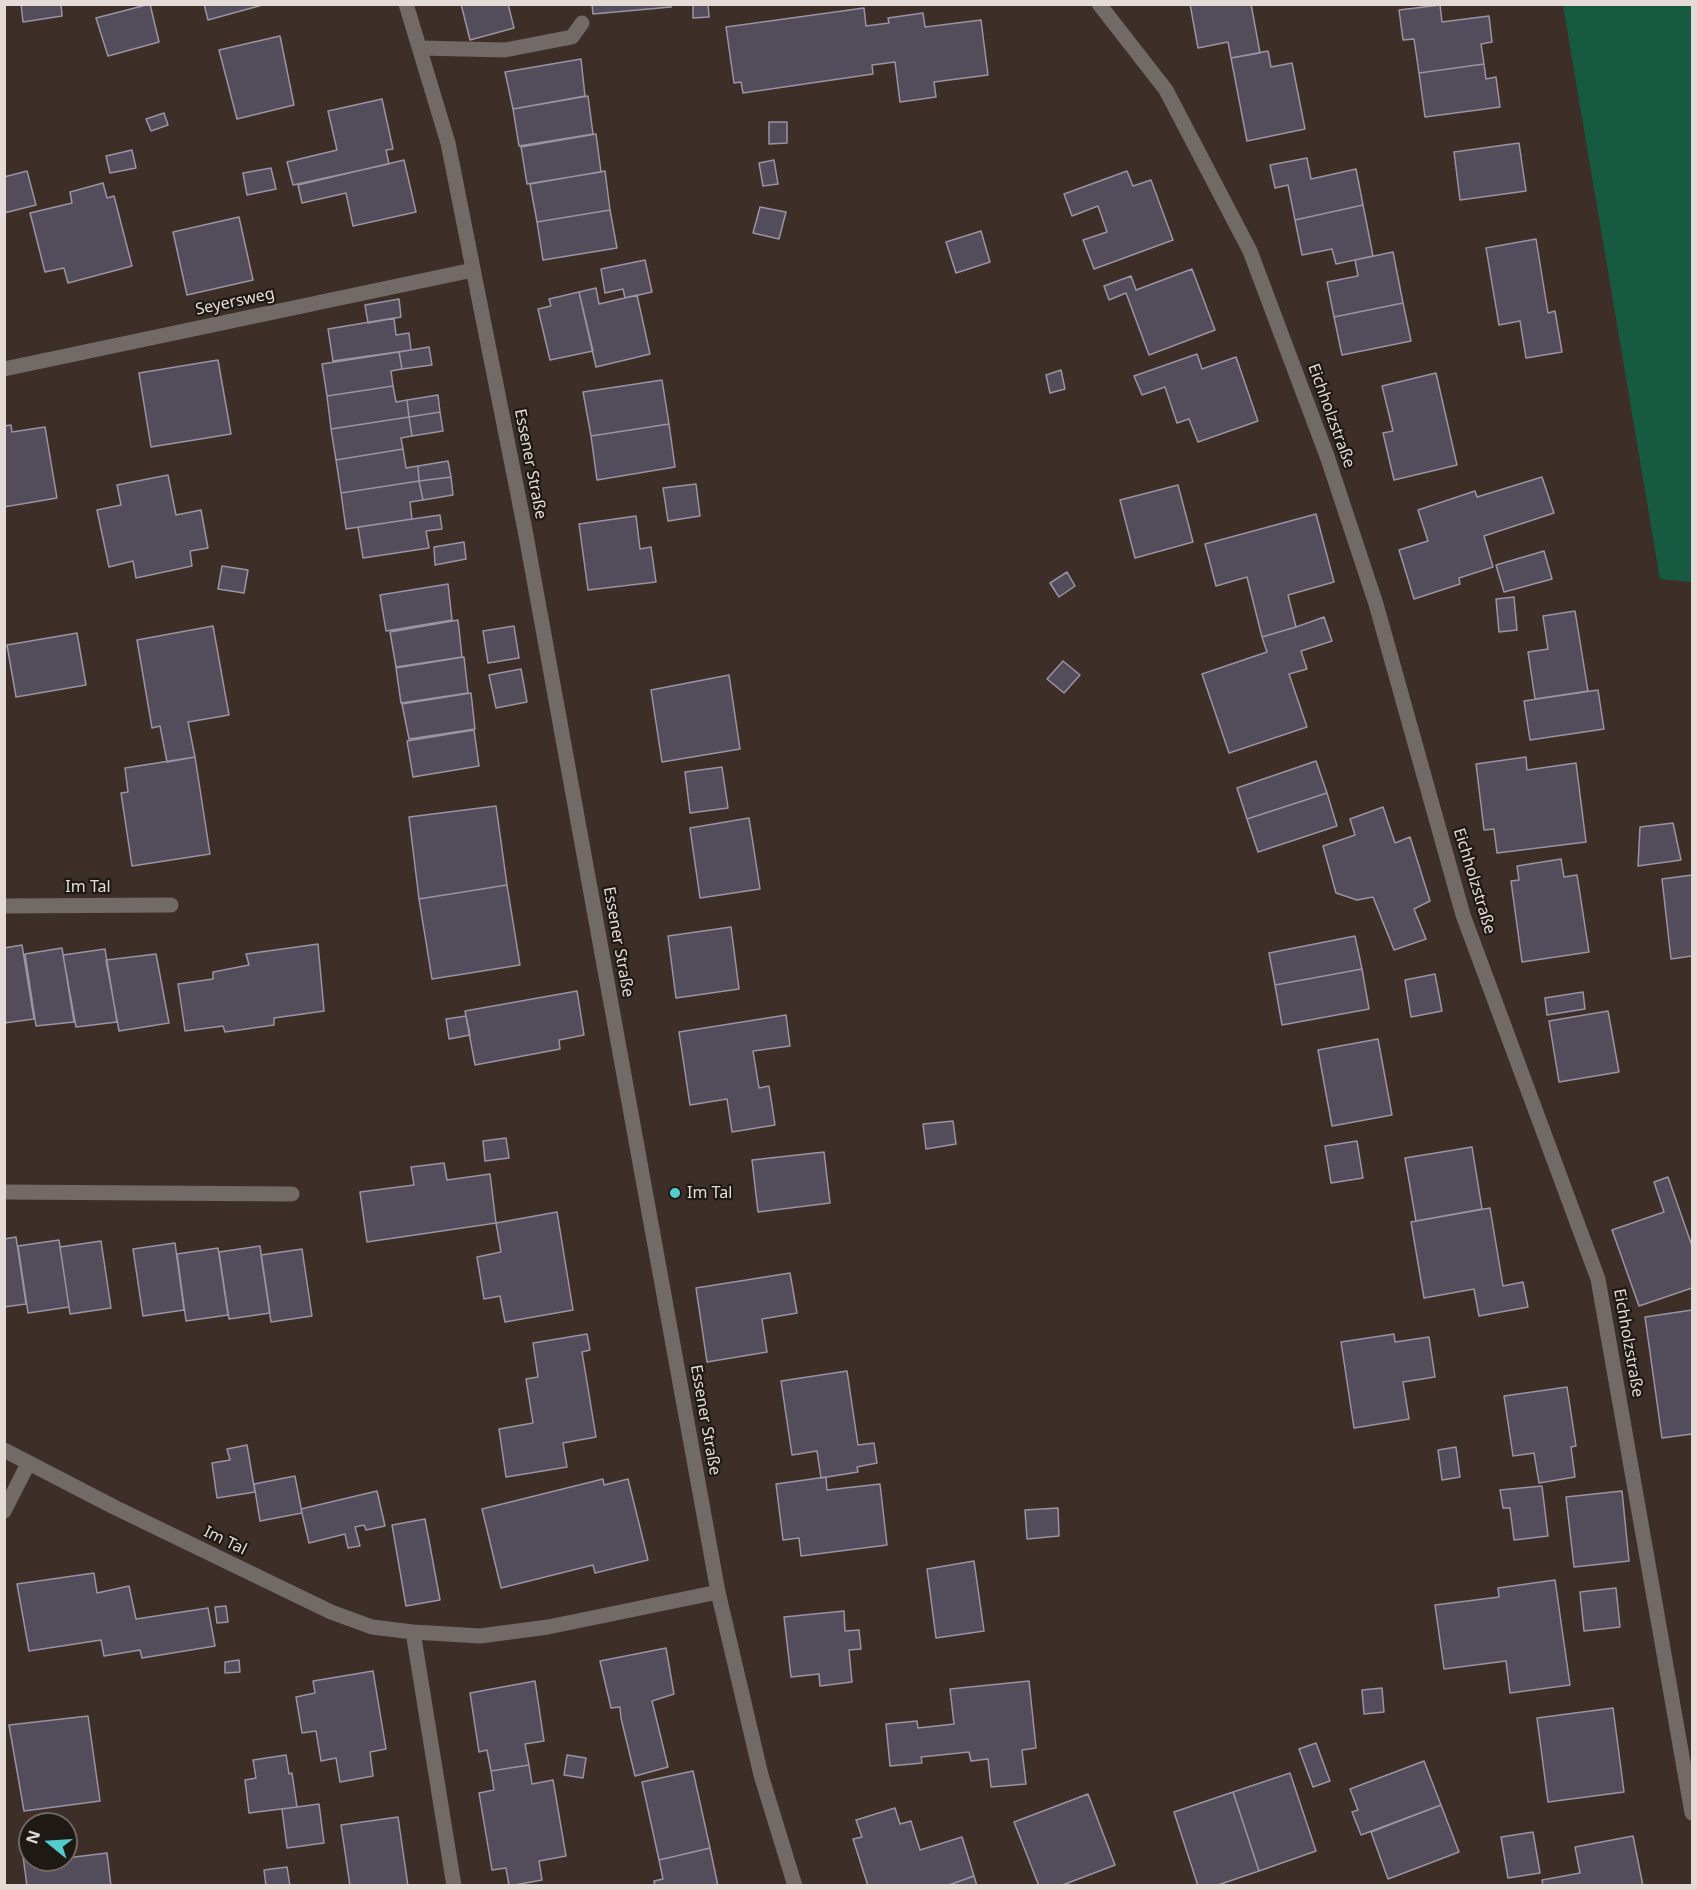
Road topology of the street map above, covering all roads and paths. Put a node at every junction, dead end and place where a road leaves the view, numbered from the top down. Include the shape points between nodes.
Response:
1 (406, 4) edge
2 (1099, 4) edge
3 (582, 23) dead end
4 (420, 48) junction
5 (473, 270) junction
6 (4, 369) edge
7 (171, 905) dead end
8 (4, 906) edge
9 (4, 1192) edge
10 (292, 1194) dead end
11 (4, 1450) edge
12 (28, 1464) junction
13 (4, 1511) edge
14 (718, 1592) junction
15 (414, 1632) junction
16 (1692, 1813) edge
17 (454, 1886) edge
18 (795, 1886) edge

1 - 4 street, Essener Straße
2 - 16 street, Eichholzstraße via 1166,90 1250,251 1327,456 1376,604 1463,915 1598,1279
3 - 4 street via 572,37 506,50
4 - 5 street, Essener Straße via 448,143
5 - 6 street, Seyersweg
5 - 14 street, Essener Straße via 527,542
7 - 8 street, Im Tal
9 - 10 street
11 - 12 street, Im Tal
12 - 13 street
12 - 15 street, Im Tal via 332,1612 372,1627
14 - 15 street, Im Tal via 548,1627 480,1635
14 - 18 street, Essener Straße via 761,1775
15 - 17 street

